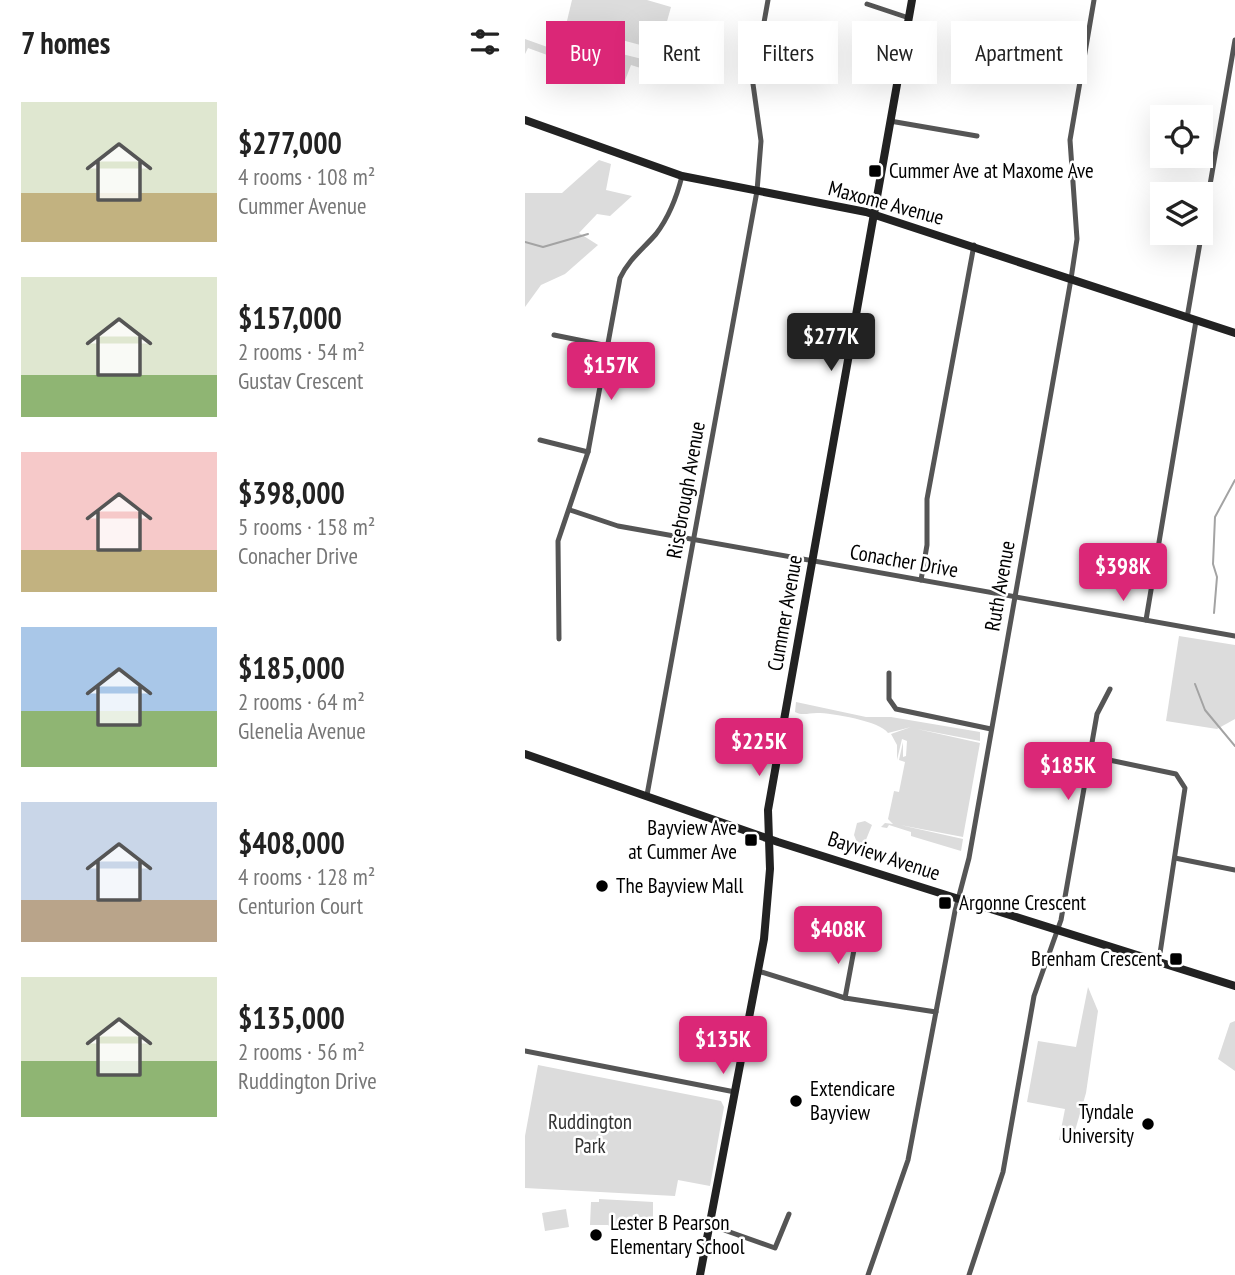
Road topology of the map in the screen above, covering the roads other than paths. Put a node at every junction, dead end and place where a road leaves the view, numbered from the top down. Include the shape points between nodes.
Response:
1 (768, 0) edge
2 (912, 0) edge
3 (1094, 0) edge
4 (867, 4) dead end
5 (909, 18) junction
6 (1235, 40) edge
7 (525, 120) edge
8 (890, 121) junction
9 (977, 136) dead end
10 (682, 176) junction
11 (757, 191) junction
12 (874, 215) junction
13 (974, 245) junction
14 (1071, 279) junction
15 (1187, 318) junction
16 (1196, 321) junction
17 (1235, 333) edge
18 (554, 335) dead end
19 (608, 346) junction
20 (540, 440) dead end
21 (588, 452) junction
22 (570, 510) junction
23 (693, 539) junction
24 (812, 561) junction
25 (921, 580) junction
26 (1014, 596) junction
27 (1146, 620) junction
28 (1235, 636) edge
29 (559, 639) dead end
30 (889, 673) dead end
31 (1110, 689) dead end
32 (991, 729) junction
33 (525, 754) edge
34 (1090, 756) junction
35 (647, 795) junction
36 (768, 838) junction
37 (1175, 858) junction
38 (1235, 870) edge
39 (958, 898) junction
40 (1057, 930) junction
41 (856, 939) dead end
42 (1159, 960) junction
43 (758, 971) junction
44 (1235, 986) edge
45 (845, 998) junction
46 (936, 1012) junction
47 (525, 1051) edge
48 (735, 1092) junction
49 (789, 1214) dead end
50 (710, 1224) junction
51 (700, 1275) edge
52 (869, 1275) edge
53 (969, 1275) edge

1 - 11 street, Risebrough Avenue via 753,85 761,141
2 - 5 street, Cummer Avenue
3 - 14 street, Ruth Avenue via 1070,140 1077,239
4 - 5 street
5 - 8 street, Cummer Avenue
6 - 15 street
7 - 10 street, Maxome Avenue
8 - 9 street
8 - 12 street, Cummer Avenue
10 - 11 street, Maxome Avenue
10 - 19 street via 668,215 620,278
11 - 12 street, Maxome Avenue
11 - 23 street, Risebrough Avenue
12 - 13 street, Maxome Avenue
12 - 24 street, Cummer Avenue
13 - 14 street, Maxome Avenue
13 - 25 street via 927,499
14 - 15 street, Maxome Avenue
14 - 26 street, Ruth Avenue
15 - 16 street, Maxome Avenue
16 - 17 street, Maxome Avenue
16 - 27 street
18 - 19 street
19 - 21 street
20 - 21 street
21 - 22 street
22 - 23 street, Conacher Drive via 618,526
22 - 29 street via 558,541
23 - 24 street, Conacher Drive
23 - 35 street, Risebrough Avenue
24 - 25 street, Conacher Drive
24 - 36 street, Cummer Avenue via 768,810
25 - 26 street, Conacher Drive
26 - 27 street, Conacher Drive
26 - 32 street, Ruth Avenue
27 - 28 street, Conacher Drive
30 - 32 street via 889,699 896,709
31 - 34 street via 1097,714
32 - 39 street, Ruth Avenue
33 - 35 street, Bayview Avenue
34 - 37 street via 1181,778 1185,788
34 - 40 street
35 - 36 street, Bayview Avenue
36 - 39 street, Bayview Avenue
36 - 43 street, Cummer Avenue via 769,881
37 - 38 street
37 - 42 street
39 - 40 street, Bayview Avenue
39 - 46 street
40 - 42 street, Bayview Avenue
40 - 53 street via 1034,996 1003,1172
41 - 45 street
42 - 44 street, Bayview Avenue
43 - 45 street
43 - 48 street, Cummer Avenue
45 - 46 street
46 - 52 street via 908,1160
47 - 48 street
48 - 50 street, Cummer Avenue
49 - 50 street via 775,1248
50 - 51 street, Cummer Avenue

